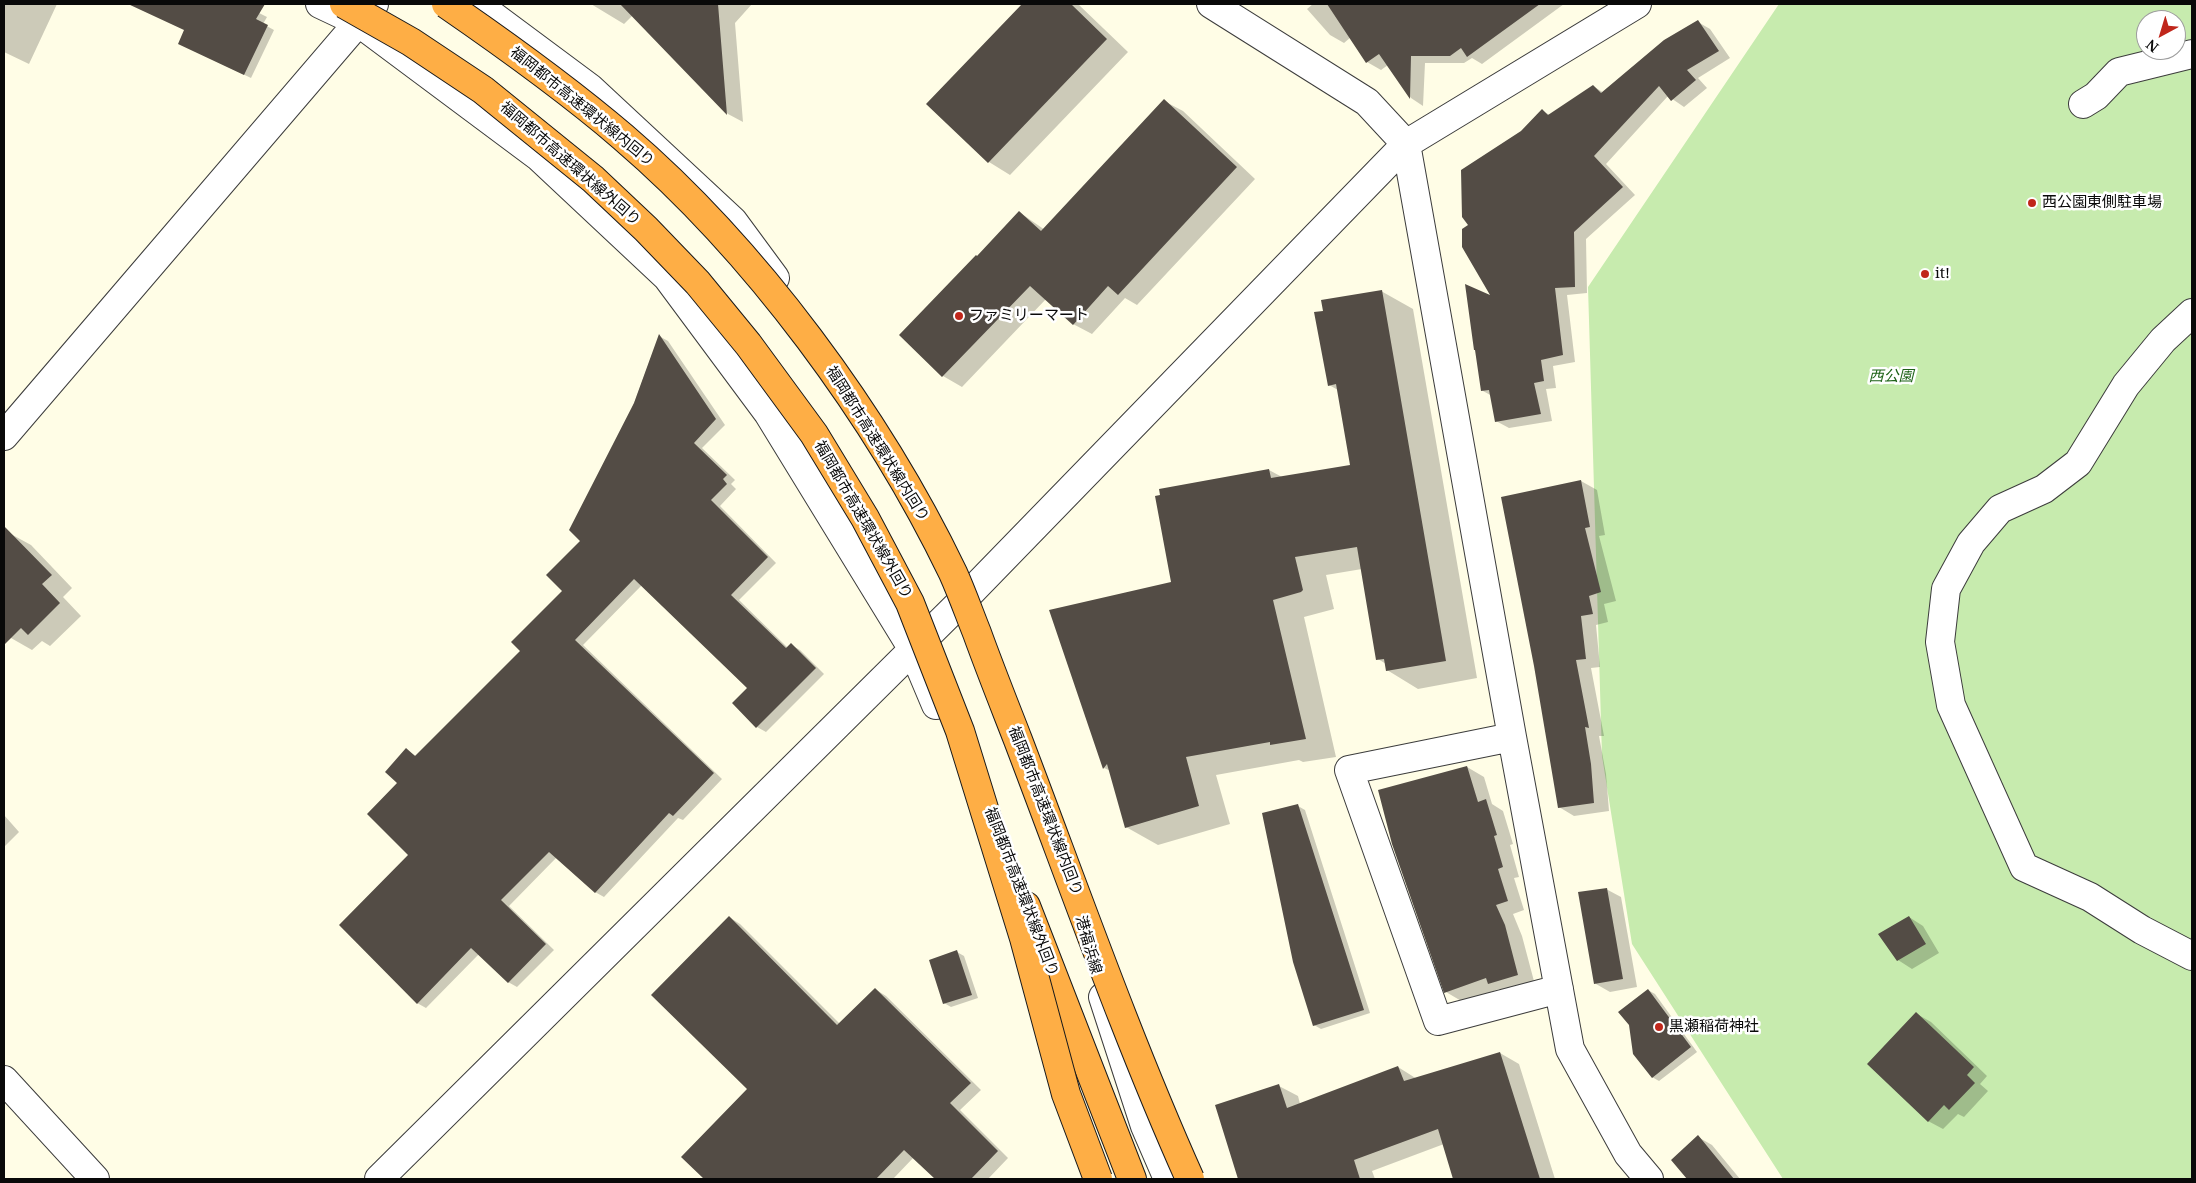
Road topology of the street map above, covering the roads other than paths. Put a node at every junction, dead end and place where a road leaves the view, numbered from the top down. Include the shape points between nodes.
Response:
1 (320, 4) edge
2 (446, 4) edge
3 (477, 4) edge
4 (1211, 4) edge
5 (1637, 4) edge
6 (358, 10) edge
7 (2192, 54) edge
8 (2083, 104) dead end
9 (1406, 144) junction
10 (2192, 313) edge
11 (4, 436) edge
12 (898, 471) junction
13 (963, 600) junction
14 (912, 648) junction
15 (960, 732) junction
16 (1512, 737) junction
17 (2192, 956) edge
18 (1559, 988) junction
19 (4, 1080) edge
20 (95, 1179) edge
21 (379, 1179) edge
22 (1098, 1179) edge
23 (1106, 1179) edge
24 (1132, 1179) edge
25 (1168, 1179) edge
26 (1190, 1179) edge
27 (1649, 1179) edge

1 - 6 street
2 - 12 highway, 福岡都市高速環状線内回り, bridge via 574,96 682,192 789,313 853,400
3 - 12 street, 港福浜線 via 590,88 733,220 840,368
4 - 9 street via 1367,102
5 - 9 street
6 - 11 street
6 - 14 street via 539,157 667,277 768,413
6 - 15 highway, 福岡都市高速環状線外回り, bridge via 412,42 490,96 593,179 698,283 814,434 865,518 910,603
7 - 8 street via 2120,72
9 - 13 street
9 - 16 street
10 - 17 street via 2163,340 2126,385 2078,462 2044,489 2000,509 1971,543 1946,589 1940,642 1951,705 2024,867 2090,897 2142,930
12 - 13 street, 港福浜線
12 - 26 highway, 福岡都市高速環状線内回り, bridge via 955,576 1140,1062
13 - 14 street
13 - 25 street, 港福浜線 via 1043,792 1104,1003 1145,1126
14 - 21 street
14 - 23 street via 980,814 1005,897
15 - 22 highway, bridge via 1024,938 1066,1094
15 - 24 highway, 福岡都市高速環状線外回り, bridge
16 - 18 street
16 - 18 street via 1349,770 1438,1021
18 - 27 street via 1570,1049 1628,1154
19 - 20 street

